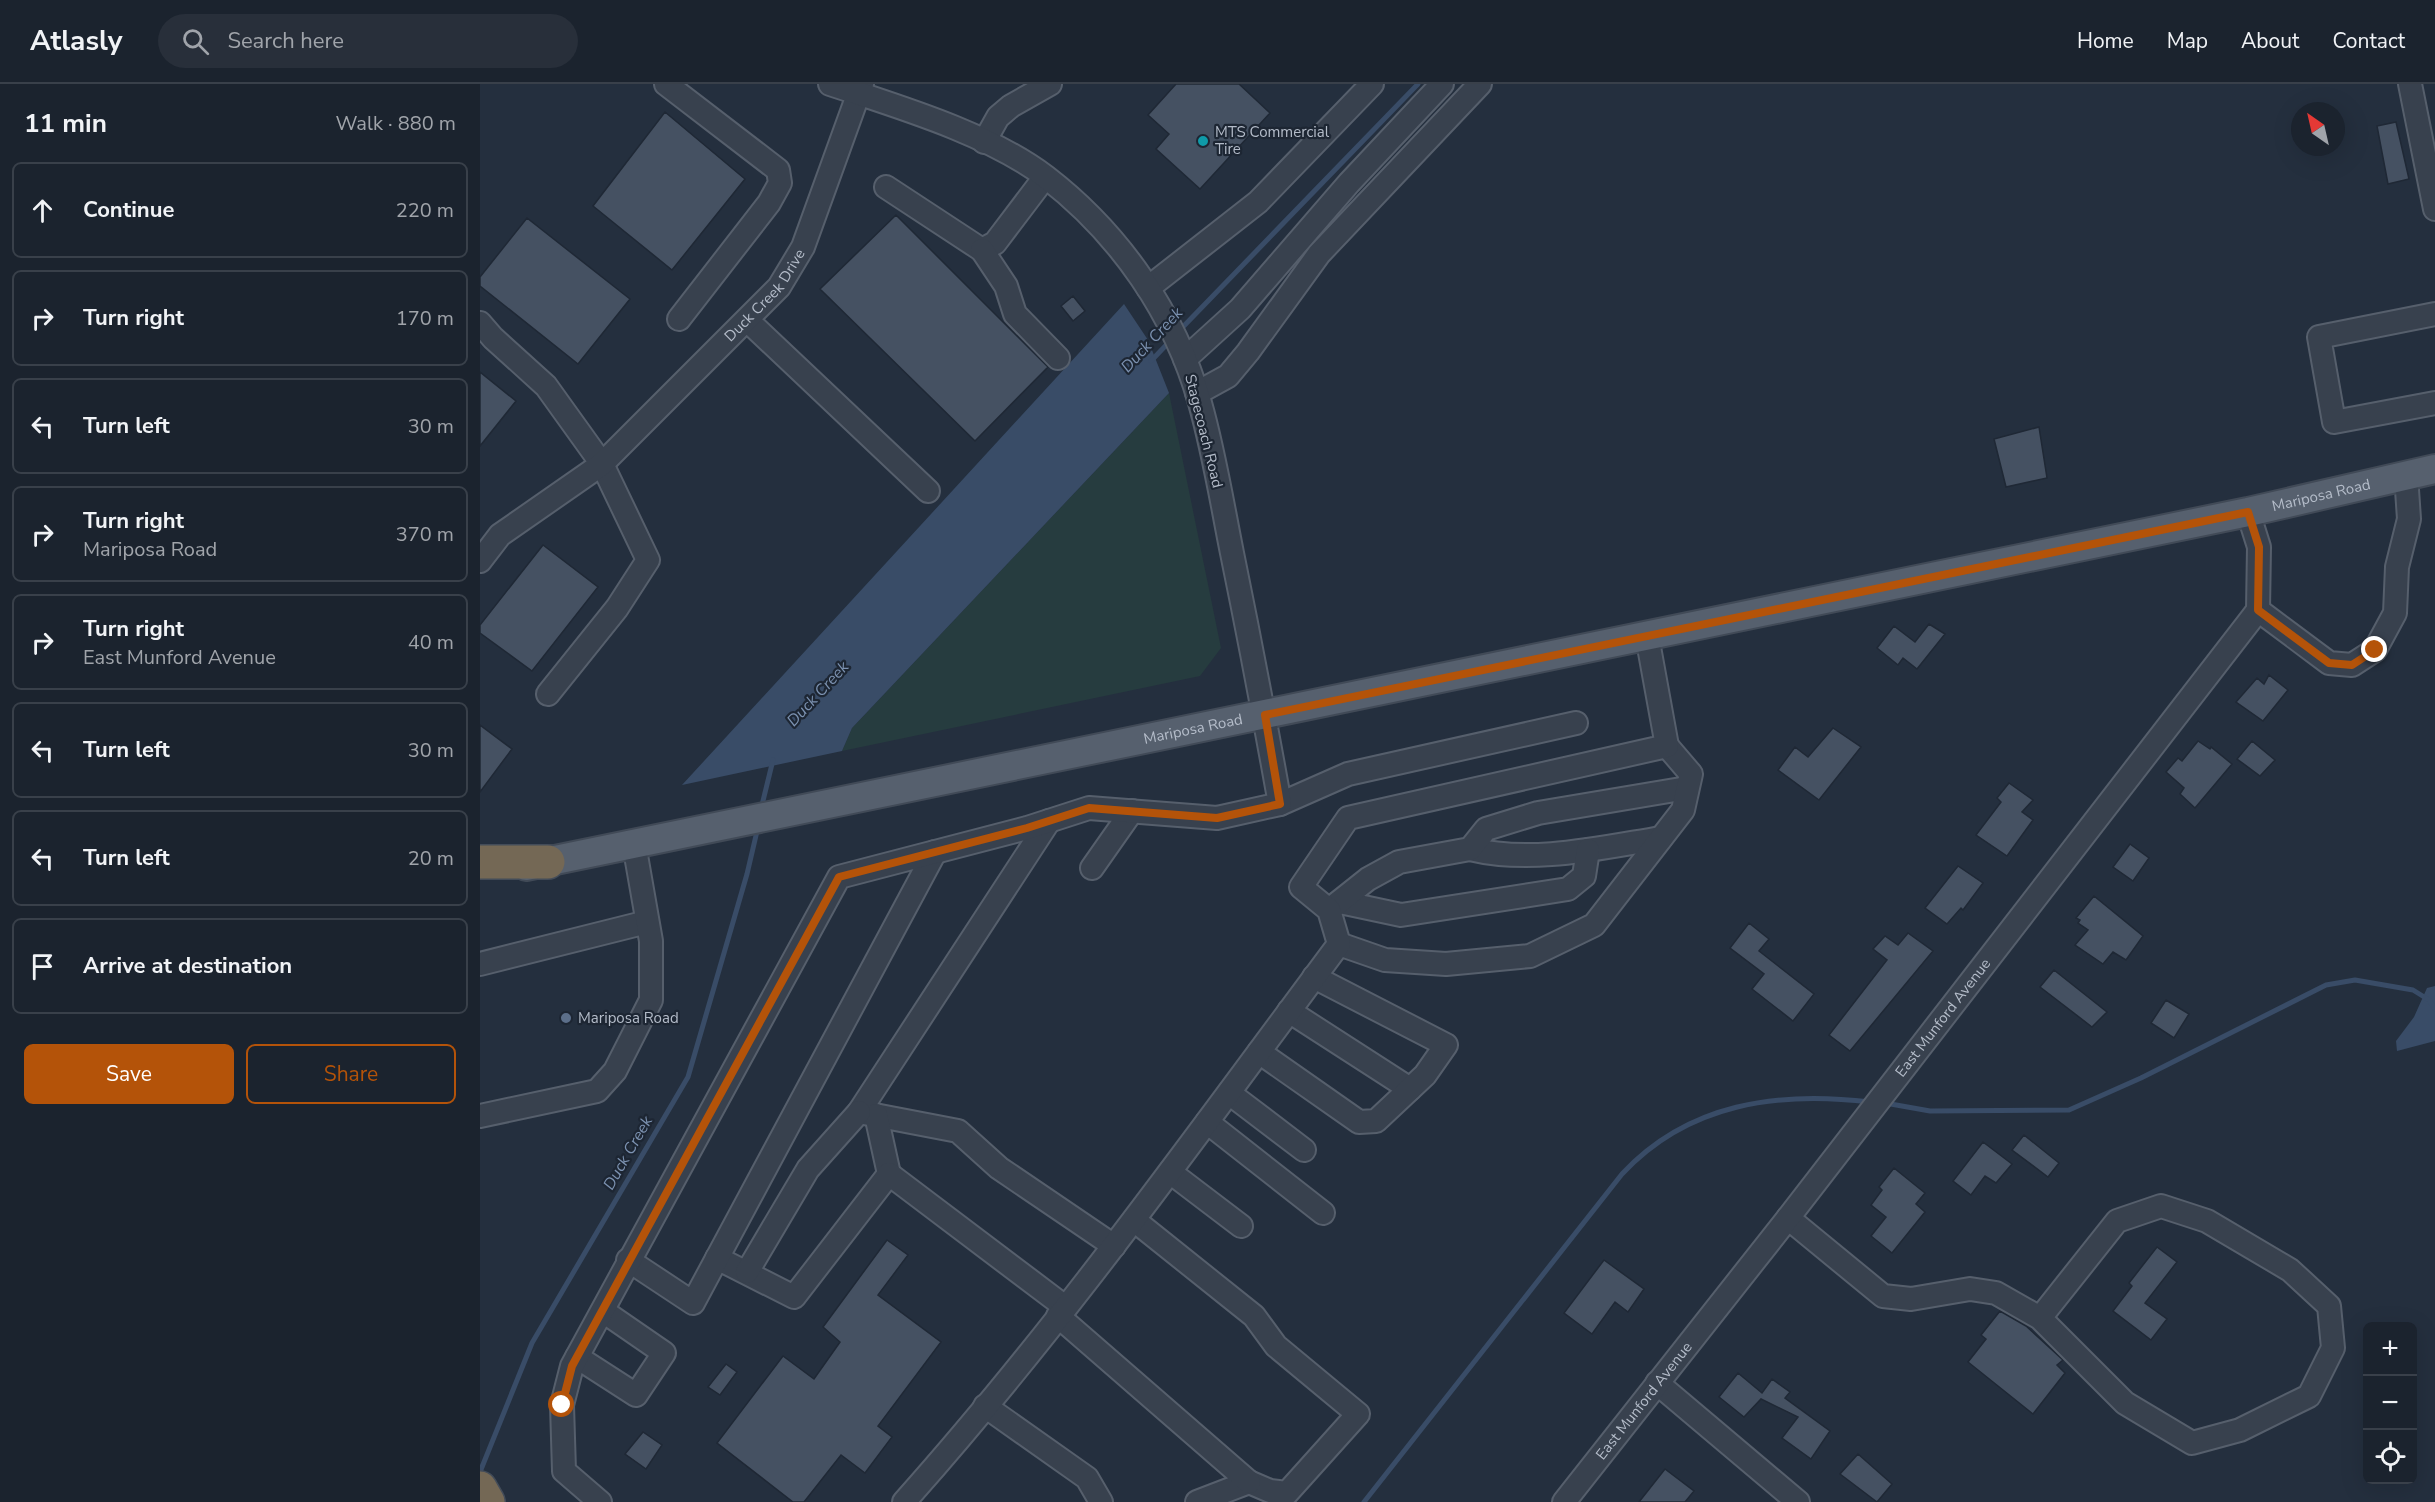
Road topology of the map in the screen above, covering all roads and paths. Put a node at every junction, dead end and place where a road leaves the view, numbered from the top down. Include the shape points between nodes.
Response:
1 (666, 84) edge
2 (830, 84) edge
3 (1050, 84) edge
4 (1372, 84) edge
5 (1442, 84) edge
6 (1480, 84) edge
7 (2410, 84) edge
8 (860, 89) edge
9 (984, 142) junction
10 (1045, 177) junction
11 (886, 187) dead end
12 (2435, 209) edge
13 (982, 250) junction
14 (1148, 288) junction
15 (2435, 314) edge
16 (679, 319) dead end
17 (747, 320) junction
18 (480, 323) edge
19 (1058, 358) dead end
20 (1185, 359) junction
21 (1197, 393) junction
22 (2435, 403) edge
23 (602, 464) junction
24 (2435, 469) edge
25 (2406, 476) junction
26 (928, 491) dead end
27 (2248, 512) junction
28 (490, 533) edge
29 (480, 561) edge
30 (2258, 610) junction
31 (1647, 636) junction
32 (548, 694) dead end
33 (1265, 715) junction
34 (1576, 723) dead end
35 (1667, 746) junction
36 (1688, 788) junction
37 (1280, 804) junction
38 (1132, 812) junction
39 (1048, 821) junction
40 (1661, 838) junction
41 (634, 844) junction
42 (1470, 849) junction
43 (1588, 850) junction
44 (935, 852) junction
45 (480, 862) edge
46 (548, 862) junction
47 (1092, 868) dead end
48 (480, 876) edge
49 (1335, 906) junction
50 (647, 922) junction
51 (1339, 944) junction
52 (480, 964) edge
53 (1314, 977) junction
54 (1289, 1011) junction
55 (1259, 1052) junction
56 (1410, 1089) junction
57 (1228, 1093) junction
58 (868, 1114) junction
59 (480, 1116) edge
60 (1207, 1122) junction
61 (1305, 1150) dead end
62 (1170, 1172) junction
63 (889, 1174) junction
64 (1323, 1213) dead end
65 (1788, 1218) junction
66 (1134, 1220) junction
67 (1241, 1226) dead end
68 (1114, 1246) junction
69 (717, 1258) junction
70 (628, 1260) junction
71 (747, 1272) junction
72 (603, 1311) junction
73 (1061, 1312) junction
74 (2040, 1318) junction
75 (577, 1358) junction
76 (1657, 1383) junction
77 (985, 1406) junction
78 (1249, 1482) junction
79 (480, 1488) edge
80 (488, 1502) edge
81 (600, 1502) edge
82 (904, 1502) edge
83 (1101, 1502) edge
84 (1197, 1502) edge
85 (1564, 1502) edge
86 (1798, 1502) edge

1 - 16 street via 778,170 780,183 769,203
2 - 8 street, Stagecoach Road
3 - 9 street via 998,117
4 - 14 street via 1258,202
5 - 20 street via 1349,183 1240,309
6 - 21 street via 1319,254 1228,376
7 - 12 street
8 - 9 street, Stagecoach Road
8 - 17 street, Duck Creek Drive via 802,247 778,287
9 - 10 street, Stagecoach Road
10 - 13 street via 995,243
10 - 14 street, Stagecoach Road via 1092,216 1131,261
11 - 13 street
13 - 19 street via 1006,286 1015,314
14 - 20 street, Stagecoach Road via 1163,310
15 - 22 street via 2319,337 2334,422
17 - 23 street, Duck Creek Drive
17 - 26 street
18 - 23 street via 546,386
20 - 21 street, Stagecoach Road
21 - 33 street, Stagecoach Road
23 - 28 street, Duck Creek Drive
23 - 32 street via 648,560 616,608
24 - 25 main road, Mariposa Road
25 - 27 main road, Mariposa Road
25 - 30 street via 2409,519 2397,567 2395,613 2375,650 2352,665 2329,663
27 - 30 street via 2259,547
27 - 31 main road, Mariposa Road
28 - 29 street, Duck Creek Drive
30 - 65 street, East Munford Avenue
31 - 33 main road, Mariposa Road
31 - 35 street
33 - 37 street, Stagecoach Road
33 - 41 main road, Mariposa Road
34 - 37 street via 1348,774
35 - 36 street via 1691,774
35 - 49 street via 1348,818 1301,887
36 - 40 street via 1683,810
36 - 42 street via 1538,813 1486,829
37 - 38 street via 1217,818
38 - 39 street via 1089,808
38 - 47 street
39 - 44 street
39 - 58 street
40 - 43 street
40 - 51 street via 1594,925 1530,956 1436,964 1385,960
41 - 46 main road, Mariposa Road
41 - 50 street
42 - 43 street via 1496,855
42 - 49 street via 1399,862 1368,879
43 - 49 street via 1584,876 1568,889 1401,915
44 - 69 street
44 - 70 street via 839,877
45 - 46 highway
46 - 48 main road, Mariposa Road
49 - 51 street
50 - 52 street
50 - 59 street via 651,941 651,1000 615,1071 597,1091
51 - 53 street
53 - 54 street
53 - 56 street via 1446,1045
54 - 55 street
54 - 56 street
55 - 56 street via 1359,1122 1376,1121
55 - 57 street
57 - 60 street
57 - 61 street
58 - 63 street
58 - 68 street via 958,1131 999,1168
58 - 71 street via 808,1169
60 - 62 street
60 - 64 street
62 - 66 street
62 - 67 street
63 - 71 street via 794,1297
63 - 73 street
65 - 74 street via 1883,1296 1911,1299 1970,1289 1996,1293
65 - 76 street, East Munford Avenue
66 - 68 street
66 - 78 street via 1254,1316 1275,1346 1358,1414 1287,1493
68 - 73 street
69 - 70 street via 693,1303
69 - 71 street
70 - 72 street
72 - 75 street
72 - 75 street via 664,1353 636,1395
73 - 77 street
73 - 78 street
74 - 74 street via 2126,1403 2192,1443 2240,1430 2309,1396 2333,1348 2330,1306 2290,1269 2208,1221 2161,1206 2118,1221
75 - 81 street via 562,1405 564,1471
76 - 85 street, East Munford Avenue
76 - 86 street
77 - 82 street
77 - 83 street via 1086,1478
78 - 84 street
79 - 80 highway

